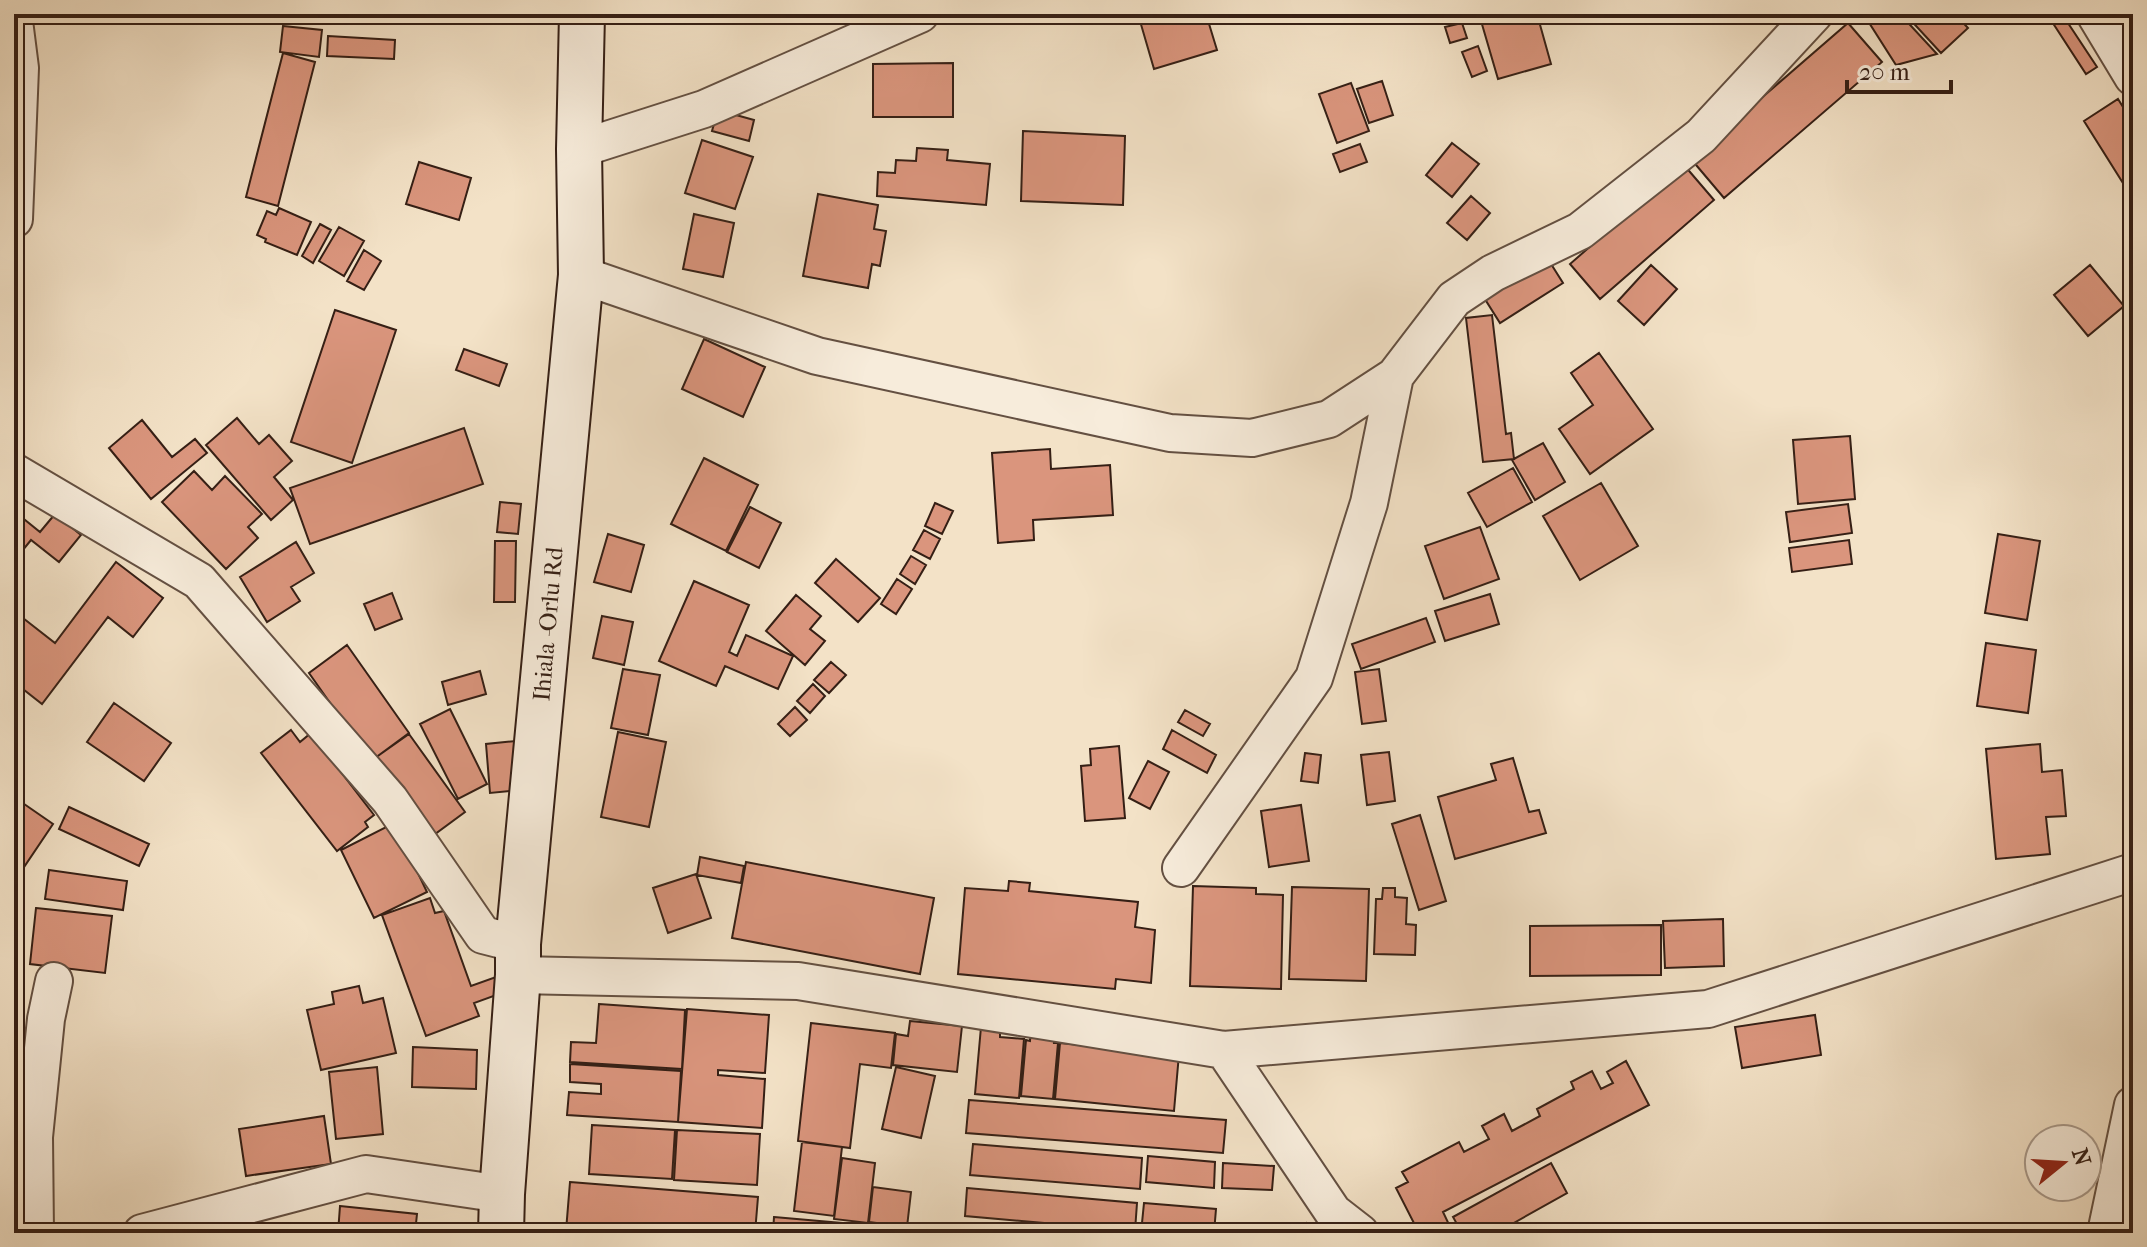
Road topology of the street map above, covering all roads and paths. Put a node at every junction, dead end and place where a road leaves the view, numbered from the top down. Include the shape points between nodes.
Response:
1 (582, 14) edge
2 (920, 14) edge
3 (1814, 14) edge
4 (2095, 14) edge
5 (14, 21) edge
6 (2133, 77) edge
7 (579, 149) junction
8 (14, 219) edge
9 (581, 275) junction
10 (1395, 376) junction
11 (14, 472) edge
12 (1181, 868) dead end
13 (2133, 872) edge
14 (518, 960) junction
15 (54, 981) dead end
16 (1224, 1050) junction
17 (2133, 1105) edge
18 (502, 1214) edge
19 (35, 1233) edge
20 (142, 1233) edge
21 (1360, 1233) edge
22 (2106, 1233) edge

1 - 7 main road, Ihiala -Orlu Rd
2 - 7 street via 704,109
3 - 10 street via 1701,136 1580,231 1493,273 1454,299
4 - 6 street
5 - 8 street via 20,68
7 - 9 main road, Ihiala -Orlu Rd
9 - 10 street via 817,356 1170,433 1252,438 1329,419
9 - 14 main road, Ihiala -Orlu Rd
10 - 12 street via 1369,503 1314,678
11 - 14 street via 199,581 390,800 483,935
13 - 16 street via 1708,1009
14 - 16 street via 798,981
14 - 18 main road, Ihiala -Orlu Rd
15 - 19 street via 34,1137
16 - 21 street via 1333,1212
17 - 22 street
18 - 20 street via 366,1174

